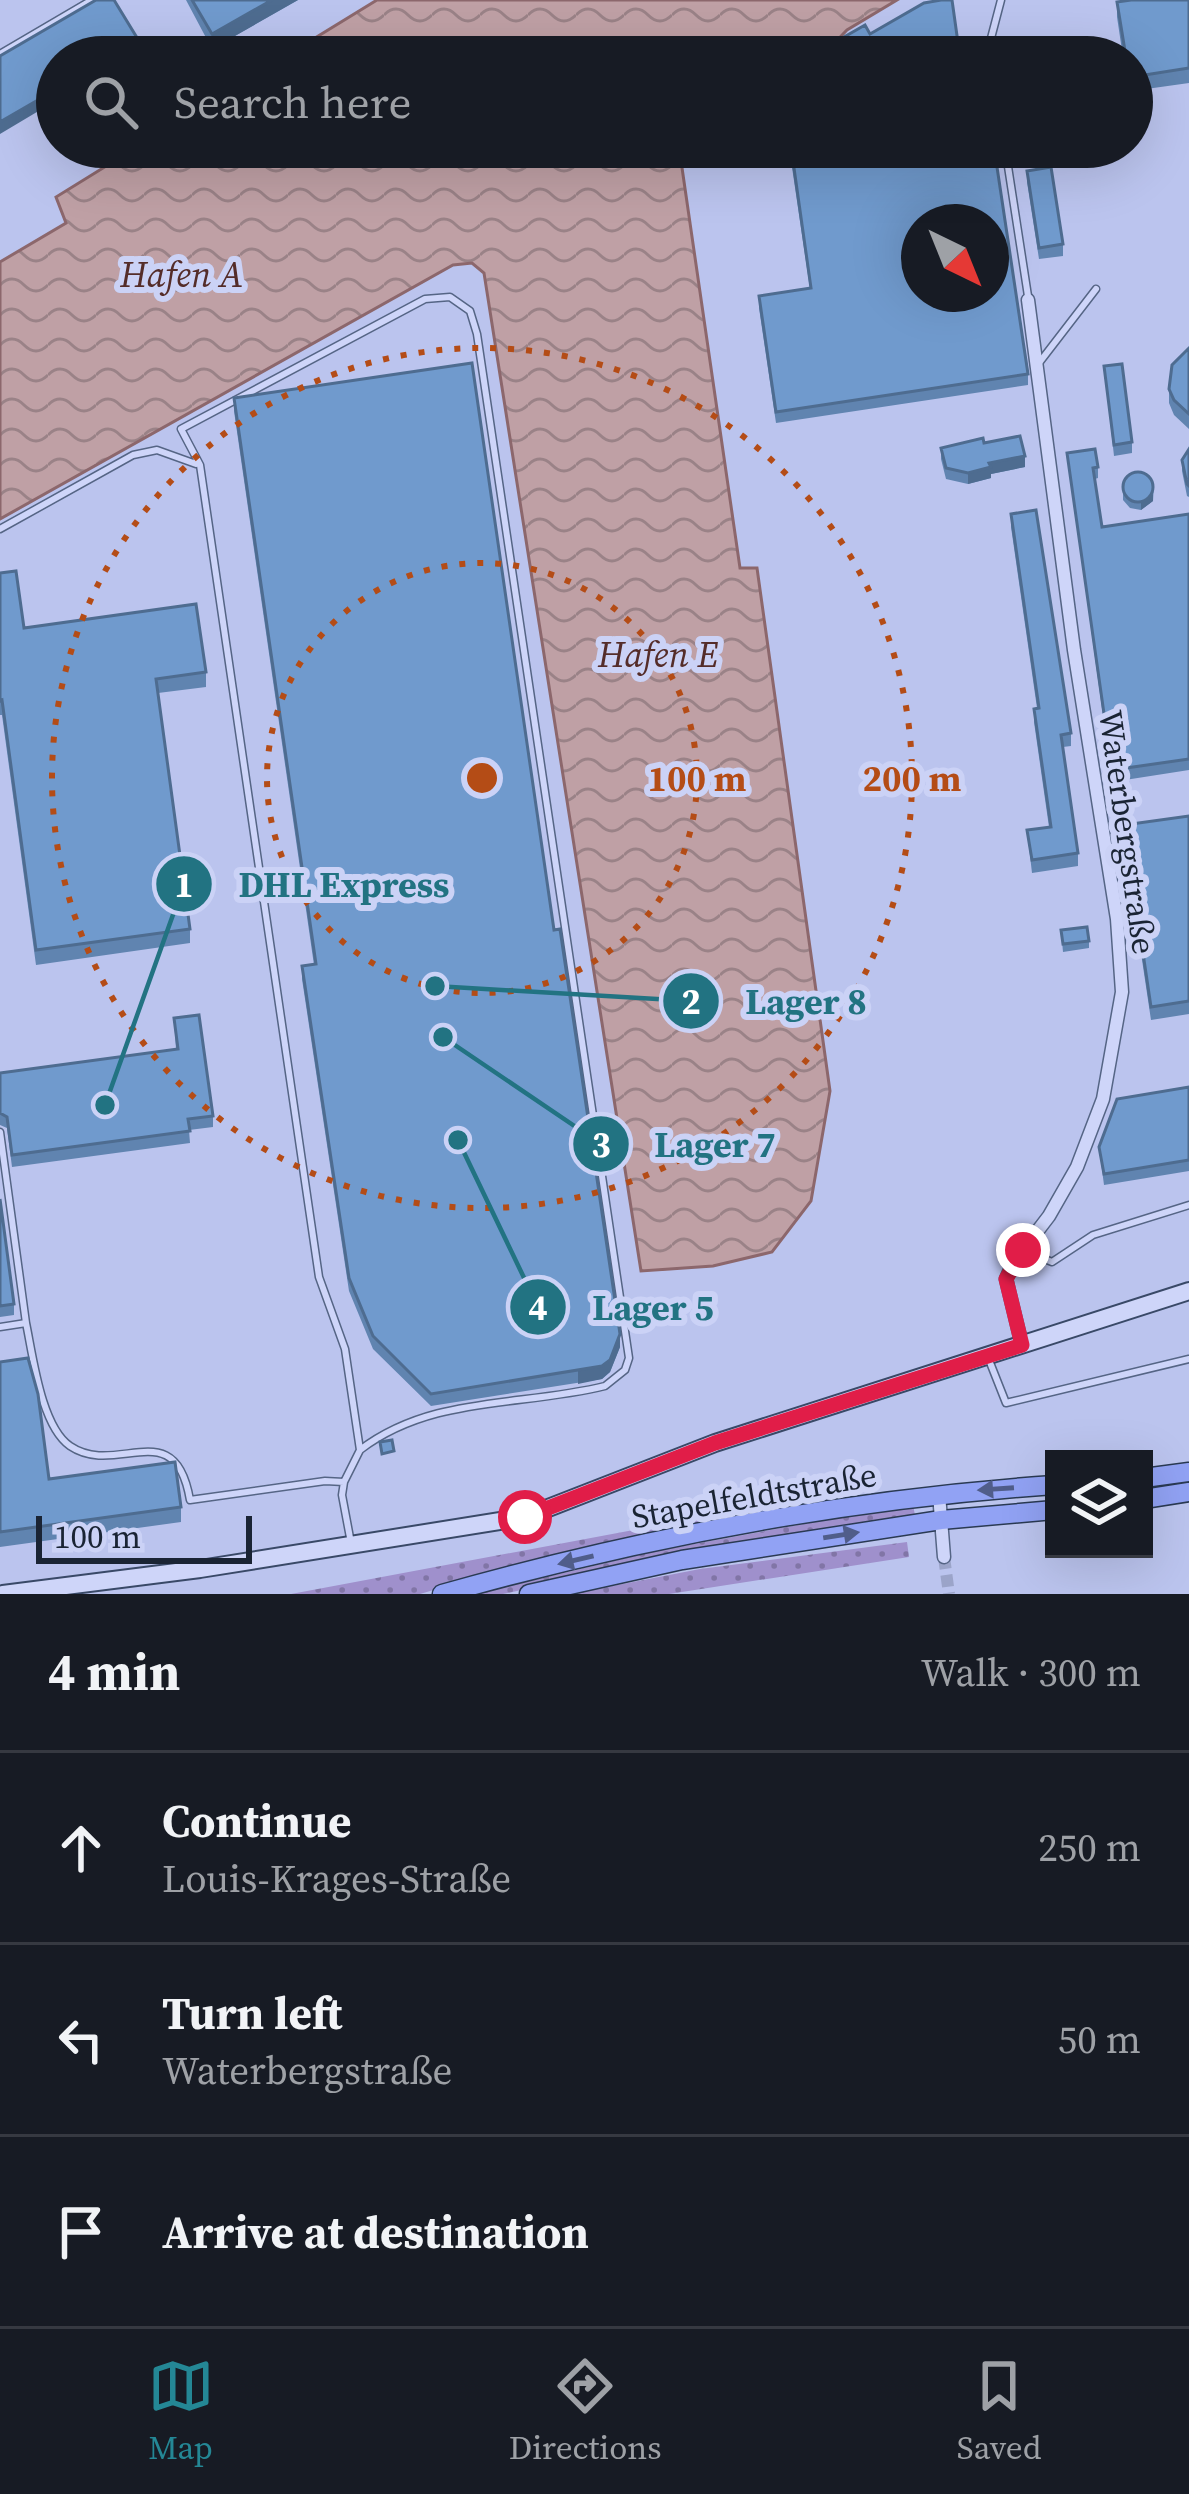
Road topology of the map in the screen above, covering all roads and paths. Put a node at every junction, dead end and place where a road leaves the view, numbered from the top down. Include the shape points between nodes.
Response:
1 (92, 0) edge
2 (1001, 0) edge
3 (992, 36) edge
4 (0, 54) edge
5 (1009, 168) edge
6 (1096, 289) dead end
7 (1028, 300) joint
8 (1037, 366) junction
9 (200, 465) junction
10 (0, 529) edge
11 (0, 1132) edge
12 (1189, 1205) edge
13 (1023, 1250) junction
14 (1189, 1292) edge
15 (26, 1323) junction
16 (0, 1327) edge
17 (1022, 1345) junction
18 (988, 1357) junction
19 (1189, 1359) edge
20 (360, 1450) junction
21 (1189, 1472) edge
22 (1153, 1477) edge
23 (344, 1482) junction
24 (1045, 1486) edge
25 (1189, 1492) edge
26 (939, 1494) junction
27 (1153, 1498) edge
28 (1045, 1511) edge
29 (941, 1520) junction
30 (351, 1546) junction
31 (944, 1557) tunnel mouth
32 (3, 1594) edge
33 (442, 1594) edge
34 (529, 1594) edge

1 - 4 lane
2 - 3 lane
5 - 7 lane
6 - 8 lane
7 - 8 street, Waterbergstraße
8 - 13 street, Waterbergstraße via 1122,992 1103,1099 1078,1167
9 - 10 lane via 158,450 133,455
9 - 20 lane via 319,1277 345,1349
9 - 20 lane via 182,429 425,299 450,297 470,311 629,1358 605,1386 435,1412 388,1428
11 - 15 lane
12 - 13 lane via 1093,1234 1052,1262
13 - 17 street, Waterbergstraße via 1006,1279
14 - 17 street
15 - 16 lane
15 - 23 lane via 46,1407 72,1448 158,1450 186,1476 190,1500
17 - 18 street
18 - 19 lane via 1006,1403
18 - 30 street via 715,1443 525,1517
20 - 23 lane
21 - 22 main road
23 - 30 lane
24 -> 26 main road, Stapelfeldtstraße
25 - 27 main road
26 - 29 street
26 -> 33 main road, Stapelfeldtstraße via 636,1546
28 - 29 main road, Stapelfeldtstraße
29 - 31 street
34 -> 29 main road, Stapelfeldtstraße via 682,1560
30 - 32 street

